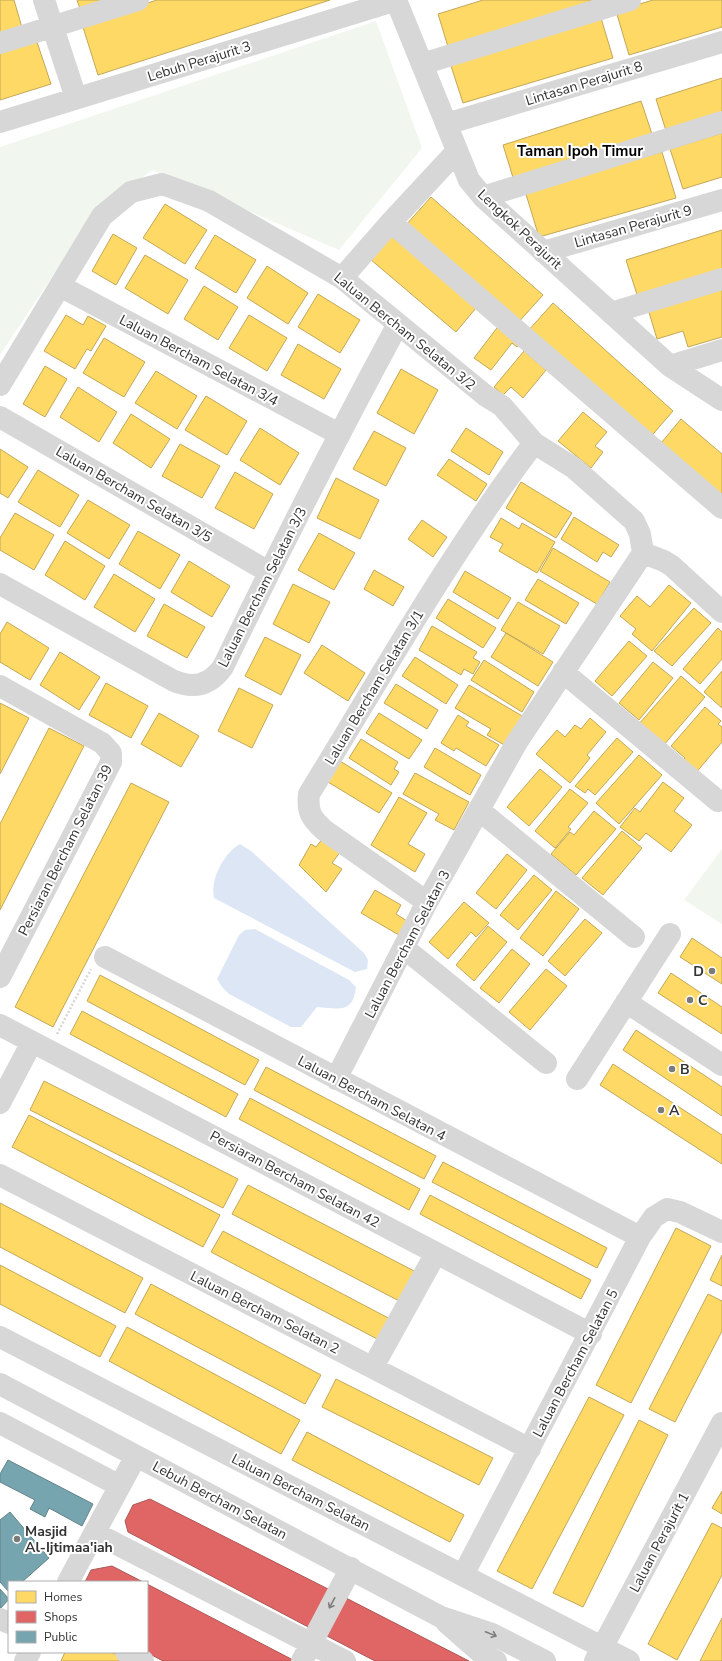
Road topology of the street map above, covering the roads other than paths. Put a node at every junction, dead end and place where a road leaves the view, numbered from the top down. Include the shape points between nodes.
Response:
1 (44, 0) edge
2 (138, 0) edge
3 (397, 0) edge
4 (630, 0) edge
5 (52, 27) junction
6 (722, 42) edge
7 (0, 43) edge
8 (422, 64) junction
9 (76, 98) junction
10 (0, 122) edge
11 (722, 122) edge
12 (446, 124) junction
13 (457, 150) junction
14 (483, 197) junction
15 (722, 200) edge
16 (391, 222) junction
17 (543, 252) junction
18 (342, 278) junction
19 (722, 279) edge
20 (60, 286) junction
21 (611, 313) junction
22 (398, 324) junction
23 (722, 350) edge
24 (670, 366) junction
25 (0, 385) edge
26 (722, 400) edge
27 (0, 417) edge
28 (339, 434) junction
29 (534, 443) junction
30 (722, 508) edge
31 (643, 553) junction
32 (269, 572) junction
33 (0, 584) edge
34 (722, 612) edge
35 (563, 672) junction
36 (0, 686) edge
37 (718, 801) dead end
38 (479, 810) junction
39 (427, 902) junction
40 (670, 934) dead end
41 (634, 937) dead end
42 (404, 948) junction
43 (105, 957) road end
44 (0, 977) edge
45 (626, 1002) junction
46 (0, 1025) edge
47 (40, 1046) junction
48 (546, 1063) dead end
49 (722, 1065) edge
50 (336, 1079) junction
51 (577, 1079) dead end
52 (0, 1103) edge
53 (0, 1175) edge
54 (722, 1232) edge
55 (640, 1237) junction
56 (436, 1253) junction
57 (591, 1334) junction
58 (0, 1337) edge
59 (373, 1367) junction
60 (0, 1384) edge
61 (0, 1423) edge
62 (722, 1423) edge
63 (530, 1449) junction
64 (136, 1456) junction
65 (120, 1486) junction
66 (95, 1532) junction
67 (351, 1568) junction
68 (463, 1575) junction
69 (69, 1581) edge
70 (441, 1617) junction
71 (307, 1652) edge
72 (128, 1653) edge
73 (599, 1654) edge
74 (488, 1656) edge
75 (143, 1661) edge
76 (345, 1661) edge
77 (514, 1661) edge
78 (545, 1661) edge
79 (629, 1661) edge

1 - 5 street
2 - 5 street
3 - 8 street, Lengkok Perajurit
3 - 9 street, Lebuh Perajurit 3
4 - 8 street
5 - 7 street
5 - 9 street
6 - 12 street, Lintasan Perajurit 8
8 - 12 street, Lengkok Perajurit
9 - 10 street, Lebuh Perajurit 3
11 - 14 street
12 - 13 street, Lengkok Perajurit
13 - 14 street, Lengkok Perajurit via 470,180
13 - 16 street
14 - 17 street, Lengkok Perajurit
15 - 17 street, Lintasan Perajurit 9
16 - 18 street
16 - 30 street
17 - 21 street, Lengkok Perajurit
18 - 20 street, Laluan Bercham Selatan 3/2 via 209,201 162,184 131,192 102,216
18 - 22 street, Laluan Bercham Selatan 3/2
19 - 21 street
20 - 25 street, Laluan Bercham Selatan 3/2
20 - 28 street, Laluan Bercham Selatan 3/4
21 - 24 street, Lengkok Perajurit
22 - 28 street, Laluan Bercham Selatan 3/3
22 - 29 street, Laluan Bercham Selatan 3/2 via 486,396 502,406
23 - 24 street
24 - 26 street, Lengkok Perajurit
27 - 32 street, Laluan Bercham Selatan 3/5
28 - 32 street, Laluan Bercham Selatan 3/3
29 - 31 street, Laluan Bercham Selatan 3/2 via 574,468 634,520 640,534
29 - 39 street, Laluan Bercham Selatan 3/1 via 501,487 408,629 309,794 308,805 313,820
31 - 34 street via 672,566
31 - 35 street, Laluan Bercham Selatan 3
32 - 33 street, Laluan Bercham Selatan 3/3 via 223,667 207,683 196,686 184,686 174,681
35 - 37 street
35 - 38 street, Laluan Bercham Selatan 3 via 517,742
36 - 44 street, Persiaran Bercham Selatan 39 via 102,743 110,753 111,762
38 - 39 street, Laluan Bercham Selatan 3
38 - 41 street
39 - 42 street, Laluan Bercham Selatan 3
40 - 45 street
42 - 48 street
42 - 50 street, Laluan Bercham Selatan 3
43 - 50 street, Laluan Bercham Selatan 4
45 - 49 street
45 - 51 street
46 - 47 street, Persiaran Bercham Selatan 42
47 - 52 street
47 - 56 street, Persiaran Bercham Selatan 42
50 - 55 street, Laluan Bercham Selatan 4
53 - 59 street, Laluan Bercham Selatan 2
54 - 55 street, Laluan Bercham Selatan 5 via 680,1212 667,1209 654,1217
55 - 57 street, Laluan Bercham Selatan 5
56 - 57 street, Persiaran Bercham Selatan 42
56 - 59 street
57 - 63 street, Laluan Bercham Selatan 5
58 - 68 street, Laluan Bercham Selatan
59 - 63 street, Laluan Bercham Selatan 2
60 - 64 street, Lebuh Bercham Selatan
61 - 65 street
62 - 73 street, Laluan Perajurit 1
63 - 68 street, Laluan Bercham Selatan 5
64 - 65 street
64 - 67 street, Lebuh Bercham Selatan
65 - 66 street
66 - 69 street
66 - 71 street
67 - 70 street, Lebuh Bercham Selatan
67 -> 71 street
68 - 73 street, Laluan Bercham Selatan
70 - 74 street
70 -> 78 street via 492,1634
71 - 76 street
72 - 75 street
73 - 79 street, Laluan Bercham Selatan
74 - 77 street via 505,1657

